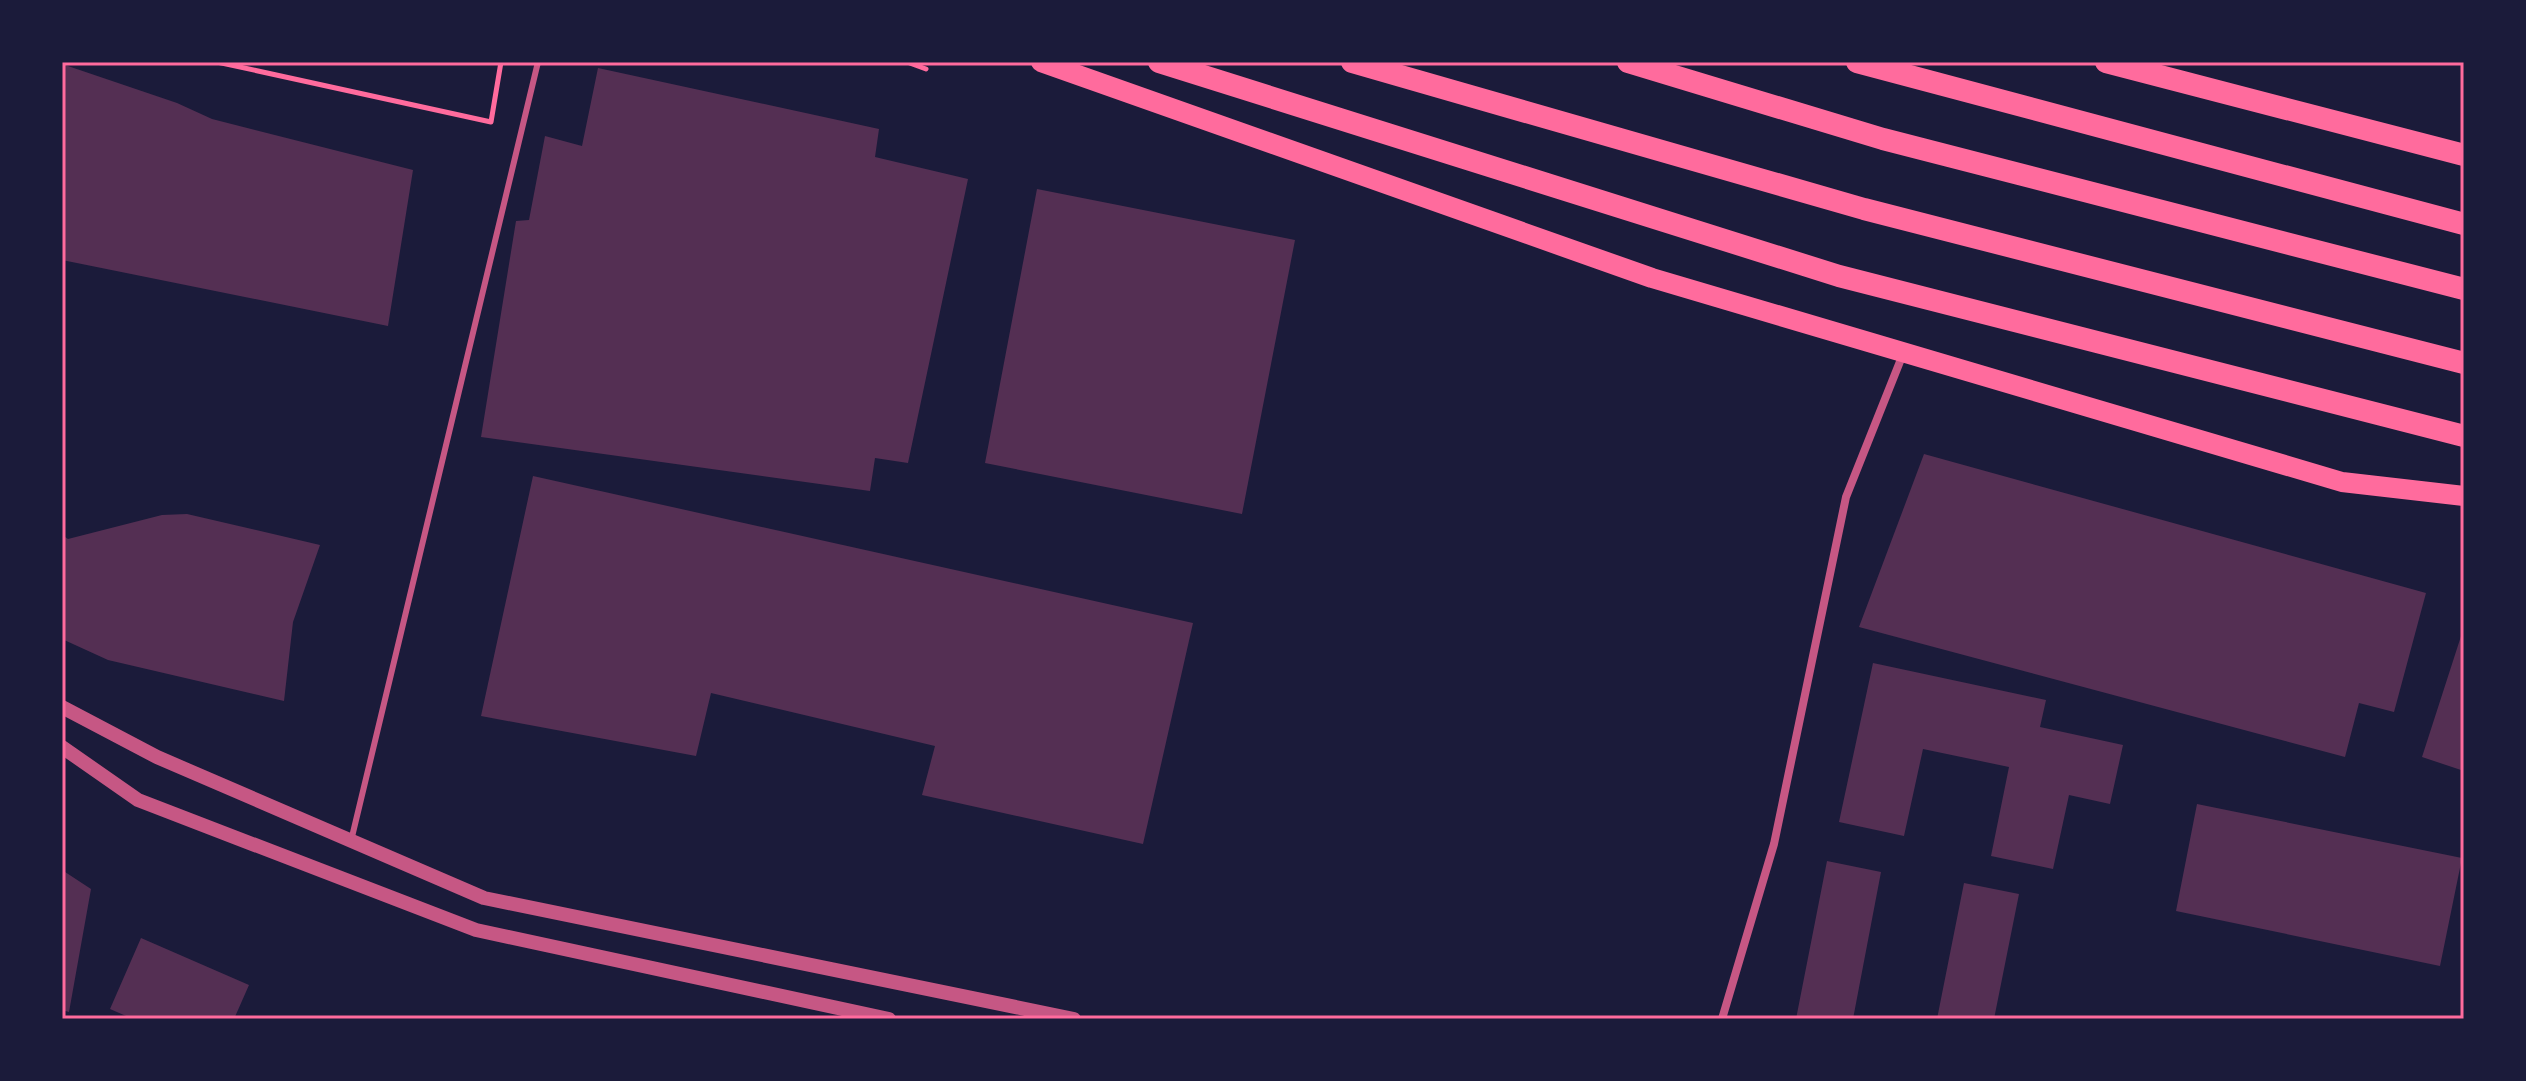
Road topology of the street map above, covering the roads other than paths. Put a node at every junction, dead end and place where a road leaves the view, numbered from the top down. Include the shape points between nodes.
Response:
1 (538, 62) edge
2 (1041, 62) edge
3 (1159, 62) edge
4 (1352, 62) edge
5 (1628, 62) edge
6 (1857, 62) edge
7 (2106, 62) edge
8 (2464, 155) edge
9 (2464, 224) edge
10 (2464, 289) edge
11 (1904, 353) junction
12 (2464, 363) edge
13 (2464, 436) edge
14 (2464, 496) edge
15 (62, 707) edge
16 (62, 747) edge
17 (351, 841) junction
18 (889, 1019) edge
19 (1074, 1019) edge
20 (1722, 1019) edge

1 - 17 lane
2 - 11 main road via 1652,278
3 - 13 highway via 1839,276
4 - 12 highway via 1864,209
5 - 10 highway via 1883,139
6 - 9 highway
7 - 8 highway
11 - 14 main road via 2342,482
11 - 20 street via 1846,497 1774,844
15 - 17 street via 157,757
16 - 18 street via 138,800 476,930
17 - 19 street via 484,898

